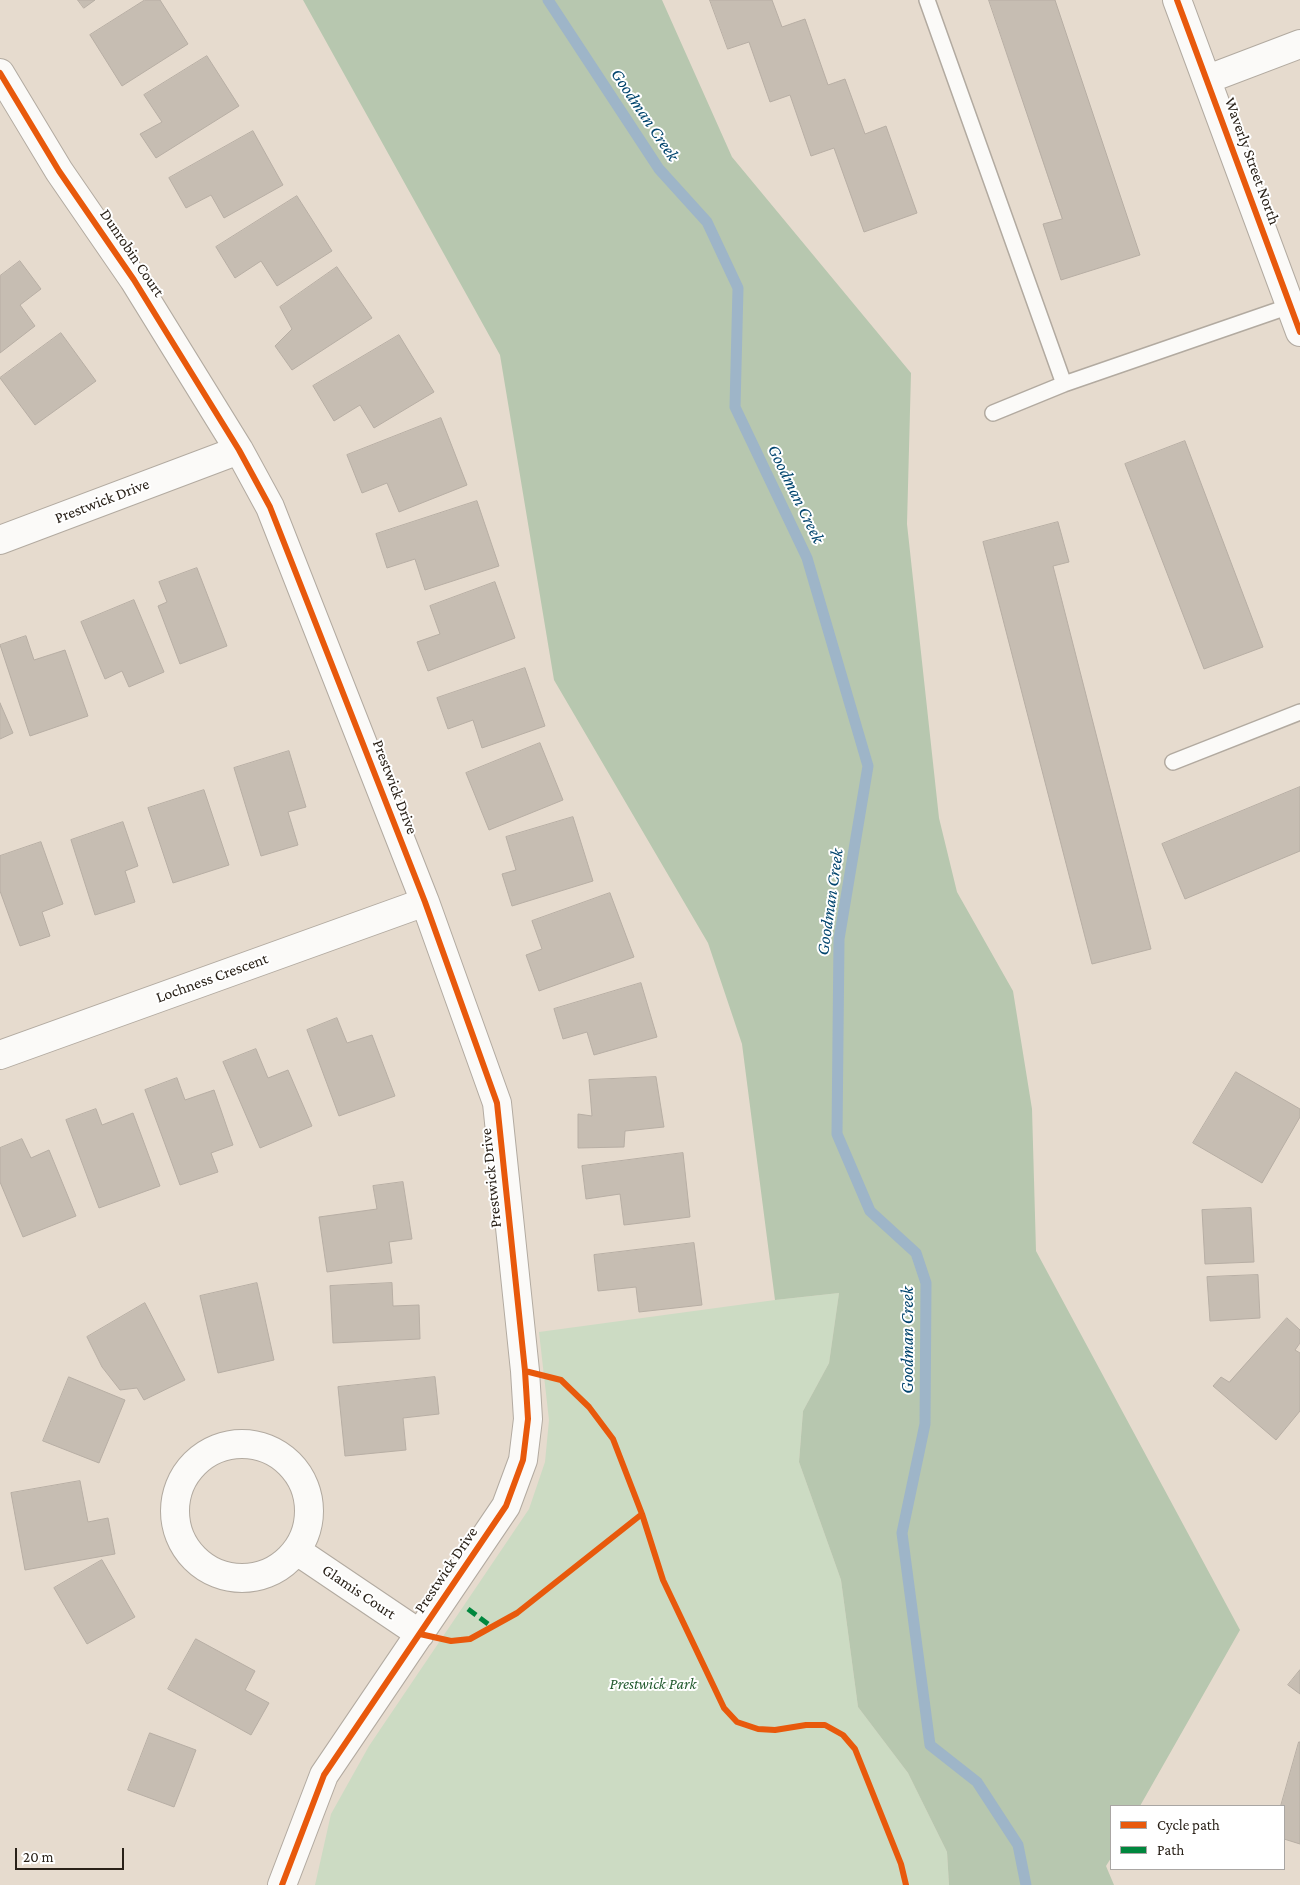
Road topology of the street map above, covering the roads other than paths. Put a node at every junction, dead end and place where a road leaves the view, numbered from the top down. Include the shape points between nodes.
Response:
1 (926, 0) edge
2 (1177, 0) edge
3 (1300, 44) edge
4 (0, 73) edge
5 (1208, 80) junction
6 (1290, 306) junction
7 (1300, 332) edge
8 (1064, 384) junction
9 (993, 413) dead end
10 (239, 450) junction
11 (0, 540) edge
12 (1300, 712) edge
13 (1172, 762) dead end
14 (425, 902) junction
15 (0, 1055) edge
16 (297, 1550) junction
17 (420, 1634) junction
18 (282, 1885) edge

1 - 8 lane
2 - 5 street, Waverly Street North
3 - 5 street
4 - 10 street, Dunrobin Court via 59,171 134,280
5 - 6 street, Waverly Street North
6 - 7 street, Waverly Street North
6 - 8 lane
8 - 9 lane
10 - 11 street, Prestwick Drive
10 - 14 street, Prestwick Drive via 270,507
12 - 13 lane
14 - 15 street, Lochness Crescent
14 - 17 street, Prestwick Drive via 497,1103 528,1419 523,1460 506,1506
16 - 16 street via 308,1529 310,1506 304,1483 287,1461 268,1448 244,1443 224,1445 192,1464 180,1483 173,1515 179,1538 197,1562 217,1575 241,1579 264,1575 284,1564
16 - 17 street, Glamis Court
17 - 18 street, Prestwick Drive via 324,1775

